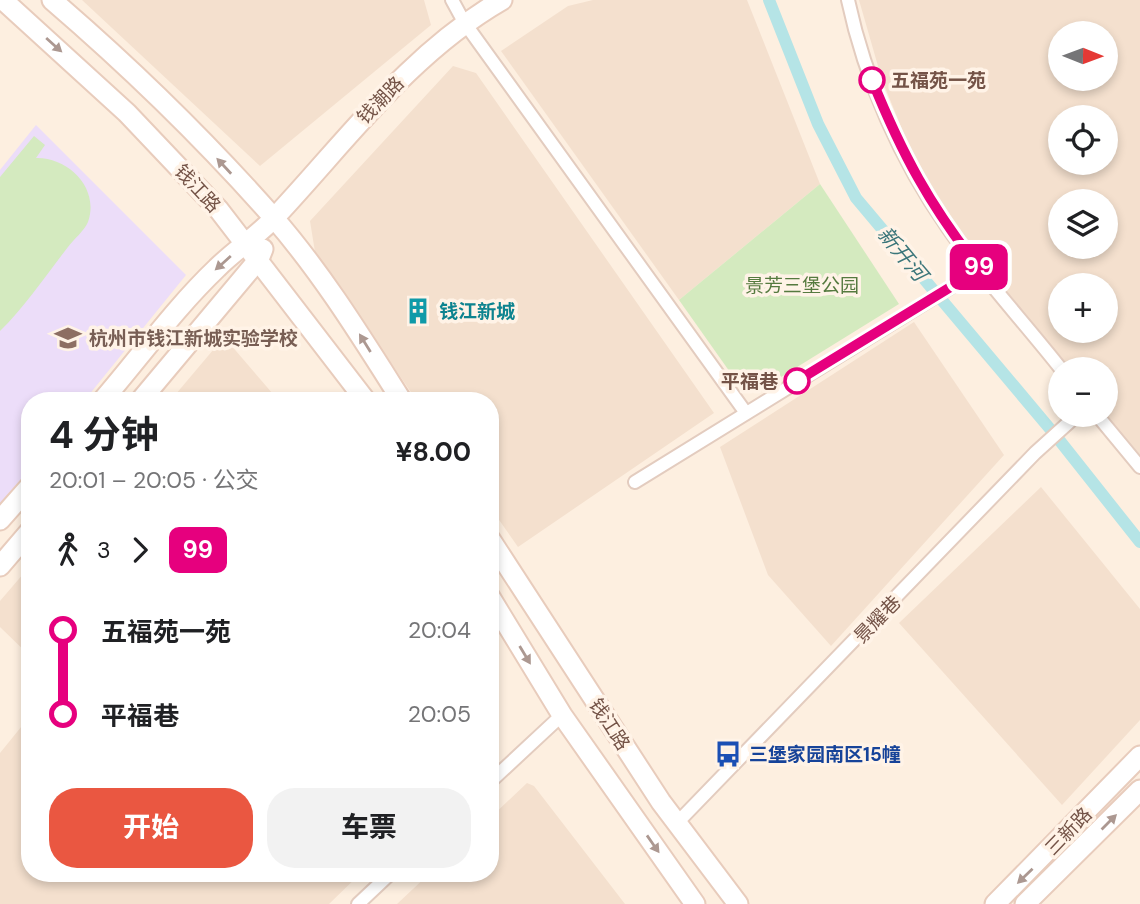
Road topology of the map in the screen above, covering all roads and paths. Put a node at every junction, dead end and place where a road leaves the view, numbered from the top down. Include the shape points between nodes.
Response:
1 (2, 0) edge
2 (52, 0) edge
3 (452, 0) edge
4 (502, 0) edge
5 (848, 0) edge
6 (464, 22) junction
7 (274, 219) junction
8 (246, 243) junction
9 (259, 259) junction
10 (980, 269) junction
11 (1051, 357) edge
12 (110, 392) edge
13 (148, 392) edge
14 (359, 392) edge
15 (396, 392) edge
16 (746, 413) junction
17 (1064, 427) edge
18 (1107, 427) edge
19 (1140, 467) edge
20 (635, 482) dead end
21 (21, 496) edge
22 (0, 520) edge
23 (21, 542) edge
24 (499, 553) edge
25 (0, 566) edge
26 (499, 612) edge
27 (562, 715) junction
28 (1140, 756) edge
29 (499, 774) edge
30 (1140, 790) edge
31 (677, 823) junction
32 (381, 882) edge
33 (358, 904) edge
34 (695, 904) edge
35 (738, 904) edge
36 (995, 904) edge
37 (1025, 904) edge

1 -> 8 main road, 钱江路 via 127,113
7 -> 2 main road, 钱江路 via 167,105
3 - 6 street
4 - 6 main road, 钱潮路
5 - 10 street via 872,80 902,153 948,228
6 - 7 main road, 钱潮路 via 363,117
6 - 16 street
7 - 8 main road, 钱潮路
7 - 9 main road, 钱潮路
15 -> 7 main road, 钱江路 via 347,314
8 - 9 main road, 钱江路
8 -> 12 main road, 钱潮路 via 216,268
9 - 13 main road, 钱潮路
9 - 14 main road, 钱江路
10 - 11 street
10 - 16 street
16 - 20 street
17 - 31 street, 景耀巷
18 - 19 street
21 - 22 main road
23 - 25 main road
24 - 31 main road, 钱江路
26 -> 27 main road, 钱江路
27 - 29 street
27 -> 34 main road, 钱江路
28 -> 36 main road, 三新路
37 -> 30 main road, 三新路
31 - 35 main road, 钱江路
32 - 33 street

